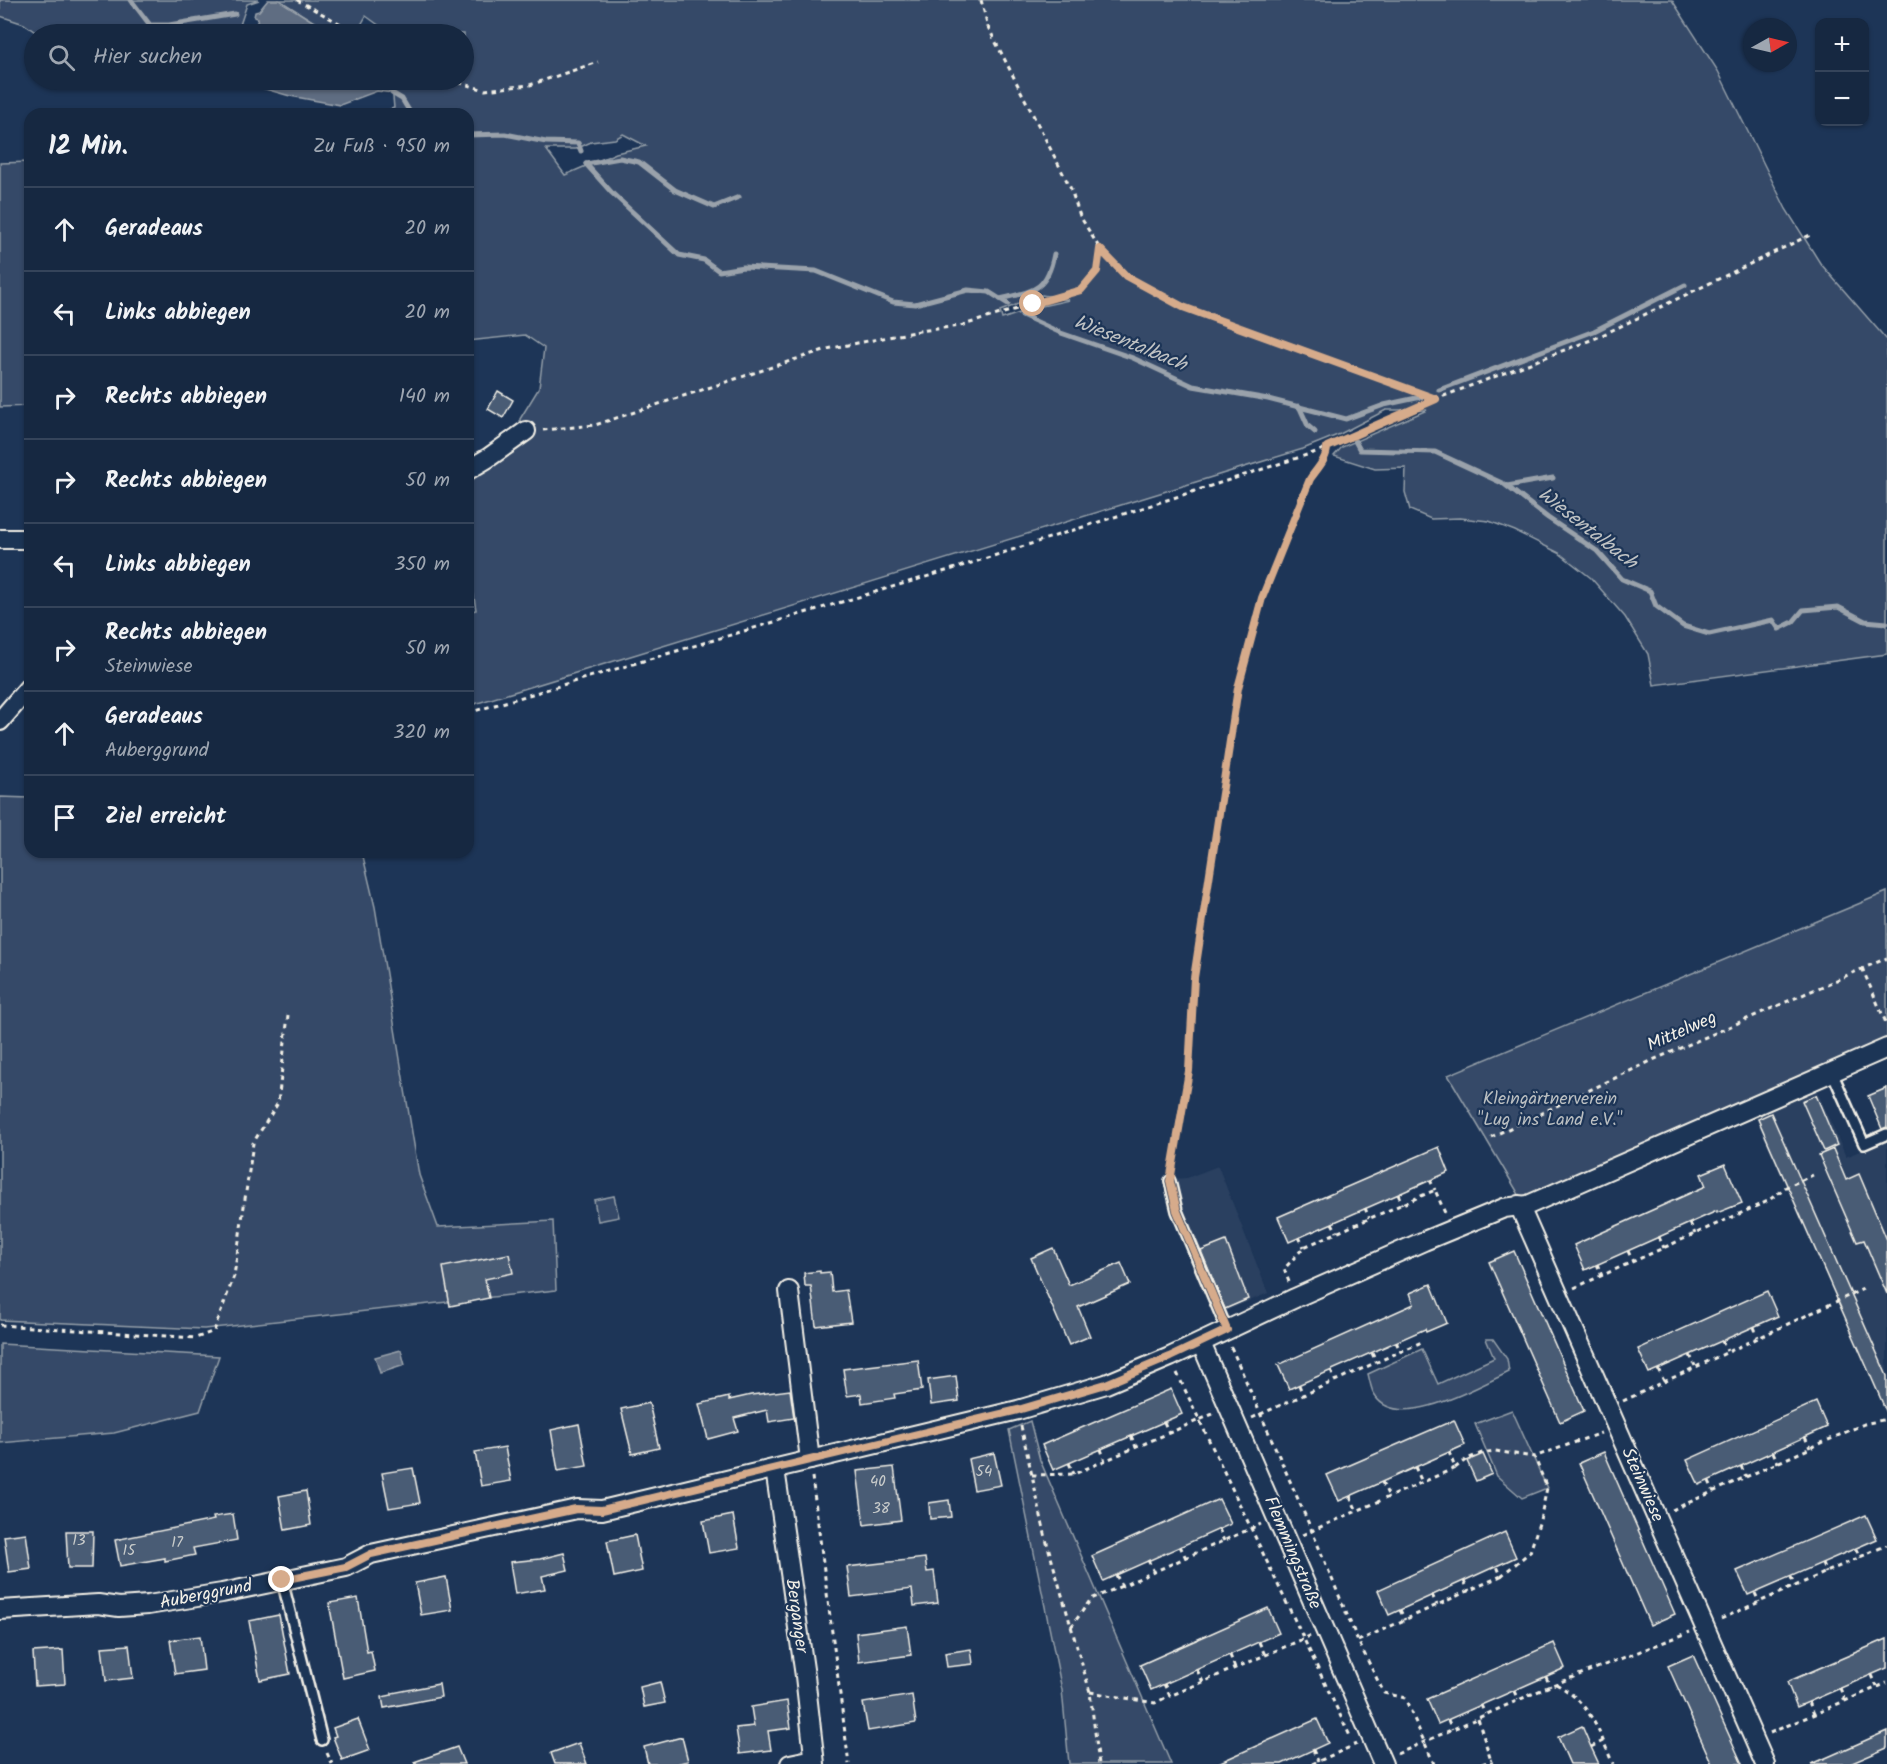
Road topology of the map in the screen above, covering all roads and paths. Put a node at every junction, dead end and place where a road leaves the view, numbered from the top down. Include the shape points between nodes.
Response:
1 (297, 0) edge
2 (981, 0) edge
3 (341, 24) edge
4 (598, 62) dead end
5 (474, 87) edge
6 (1810, 235) dead end
7 (1100, 249) junction
8 (1436, 399) junction
9 (526, 431) joint
10 (1327, 447) junction
11 (474, 466) edge
12 (0, 539) edge
13 (24, 539) edge
14 (24, 693) edge
15 (474, 710) edge
16 (0, 721) edge
17 (1887, 958) edge
18 (1862, 968) junction
19 (288, 1015) dead end
20 (1887, 1025) edge
21 (1887, 1048) edge
22 (1833, 1072) junction
23 (1887, 1134) edge
24 (1491, 1137) dead end
25 (1813, 1175) dead end
26 (1430, 1180) dead end
27 (1170, 1181) joint
28 (1435, 1190) junction
29 (1398, 1194) dead end
30 (1402, 1204) junction
31 (1519, 1205) junction
32 (1365, 1208) dead end
33 (1370, 1218) junction
34 (1332, 1223) dead end
35 (1690, 1223) dead end
36 (1452, 1229) junction
37 (1337, 1232) junction
38 (1695, 1234) junction
39 (1299, 1237) dead end
40 (1659, 1237) dead end
41 (1304, 1247) junction
42 (1664, 1248) junction
43 (1628, 1251) dead end
44 (1633, 1262) junction
45 (1597, 1264) dead end
46 (1602, 1276) junction
47 (1863, 1289) dead end
48 (789, 1291) dead end
49 (1558, 1295) junction
50 (1294, 1298) junction
51 (0, 1325) edge
52 (1754, 1327) dead end
53 (1227, 1335) junction
54 (1758, 1337) junction
55 (1424, 1341) dead end
56 (1722, 1341) dead end
57 (1201, 1342) junction
58 (1396, 1342) dead end
59 (1401, 1352) junction
60 (1727, 1352) junction
61 (1372, 1353) dead end
62 (1690, 1355) dead end
63 (1170, 1357) junction
64 (1376, 1362) junction
65 (1695, 1366) junction
66 (1658, 1369) dead end
67 (1331, 1371) dead end
68 (1335, 1380) junction
69 (1664, 1381) junction
70 (1299, 1385) dead end
71 (1303, 1395) junction
72 (1229, 1407) junction
73 (1608, 1408) junction
74 (1018, 1410) junction
75 (1260, 1414) junction
76 (1887, 1419) edge
77 (1199, 1420) junction
78 (1164, 1422) dead end
79 (1236, 1424) junction
80 (1169, 1433) junction
81 (1131, 1436) dead end
82 (1805, 1437) dead end
83 (1588, 1438) dead end
84 (1136, 1447) junction
85 (1810, 1448) junction
86 (1101, 1449) dead end
87 (1449, 1452) dead end
88 (1773, 1452) dead end
89 (1534, 1457) junction
90 (810, 1460) junction
91 (1105, 1461) junction
92 (1778, 1462) junction
93 (1069, 1463) dead end
94 (1741, 1466) dead end
95 (1415, 1467) dead end
96 (1455, 1468) junction
97 (776, 1469) junction
98 (1074, 1474) junction
99 (1032, 1475) junction
100 (1746, 1477) junction
101 (1709, 1480) dead end
102 (1382, 1482) dead end
103 (1422, 1482) junction
104 (1714, 1492) junction
105 (1350, 1496) dead end
106 (1389, 1497) junction
107 (1357, 1511) junction
108 (1276, 1517) junction
109 (1656, 1517) junction
110 (1219, 1529) dead end
111 (1251, 1529) junction
112 (1312, 1531) junction
113 (1224, 1541) junction
114 (1287, 1542) junction
115 (1887, 1545) edge
116 (1180, 1546) dead end
117 (1856, 1549) dead end
118 (1186, 1558) junction
119 (1860, 1558) junction
120 (1148, 1560) dead end
121 (1822, 1563) dead end
122 (1497, 1566) dead end
123 (1154, 1572) junction
124 (1827, 1573) junction
125 (1116, 1575) dead end
126 (1502, 1576) junction
127 (1791, 1577) dead end
128 (282, 1580) junction
129 (1464, 1581) dead end
130 (1122, 1587) junction
131 (1795, 1587) junction
132 (1469, 1591) junction
133 (1755, 1593) dead end
134 (1432, 1595) dead end
135 (1759, 1602) junction
136 (1437, 1605) junction
137 (0, 1610) edge
138 (1400, 1610) dead end
139 (1405, 1620) junction
140 (1704, 1626) junction
141 (1071, 1627) junction
142 (1325, 1629) junction
143 (1303, 1639) junction
144 (1358, 1641) junction
145 (1259, 1642) dead end
146 (1230, 1655) dead end
147 (1265, 1655) junction
148 (1235, 1668) junction
149 (1197, 1670) dead end
150 (1872, 1675) dead end
151 (1546, 1677) dead end
152 (1203, 1682) junction
153 (1887, 1683) edge
154 (1164, 1684) dead end
155 (1556, 1684) junction
156 (1550, 1686) junction
157 (1877, 1687) junction
158 (1840, 1688) dead end
159 (1514, 1691) dead end
160 (1090, 1692) junction
161 (1170, 1696) junction
162 (1518, 1701) junction
163 (1845, 1701) junction
164 (1809, 1702) dead end
165 (1481, 1705) dead end
166 (1814, 1714) junction
167 (1485, 1715) junction
168 (1478, 1719) junction
169 (1448, 1720) dead end
170 (1453, 1730) junction
171 (1372, 1737) junction
172 (322, 1740) dead end
173 (1755, 1740) junction
174 (1603, 1741) junction
175 (1425, 1742) junction
176 (1354, 1745) junction
177 (1591, 1747) dead end
178 (1313, 1750) dead end
179 (1359, 1755) dead end
180 (1318, 1761) junction
181 (814, 1762) edge
182 (1383, 1762) edge
183 (1492, 1762) edge
184 (790, 1764) edge
185 (849, 1764) edge
186 (1099, 1764) edge
187 (1312, 1764) edge
188 (1434, 1764) edge
189 (1482, 1764) edge
190 (1613, 1764) edge
191 (1765, 1764) edge

1 - 3 path
2 - 7 path via 988,27
4 - 5 path via 530,85 485,90
6 - 8 path via 1596,338
7 - 8 path via 1126,276 1183,307
7 - 9 path via 1097,271 1081,290 960,326 827,349 595,425
8 - 10 path
9 - 11 street
10 - 15 path via 956,568
10 - 27 path via 1262,598 1238,688 1194,978 1189,1071
12 - 13 street
14 - 16 street
17 - 18 path, Mittelweg
18 - 20 path
18 - 24 path, Mittelweg
19 - 51 path via 278,1103 253,1143 234,1276 214,1331 196,1338
21 - 22 street
22 - 23 lane via 1864,1144
22 - 31 street via 1528,1205
25 - 38 path via 1786,1187 1768,1201
26 - 28 path
27 - 53 lane via 1177,1211
28 - 30 path
28 - 36 path
29 - 30 path
30 - 33 path
31 - 36 street
31 - 49 street, Steinwiese
32 - 33 path
33 - 37 path
34 - 37 path
35 - 38 path
36 - 50 street
37 - 41 path
38 - 42 path
39 - 41 path
40 - 42 path
41 - 50 path via 1284,1269
42 - 44 path
43 - 44 path
44 - 46 path
45 - 46 path
46 - 49 path
47 - 54 path
48 - 90 street
49 - 73 street, Steinwiese
50 - 53 street
52 - 54 path
53 - 57 street
53 - 75 path
54 - 60 path
55 - 59 path
56 - 60 path
57 - 63 street
57 - 72 street, Flemmingstraße
58 - 59 path
59 - 64 path
60 - 65 path
61 - 64 path
62 - 65 path
63 - 74 street, Auberggrund via 1106,1384
63 - 77 path
64 - 68 path
65 - 69 path
66 - 69 path
67 - 68 path
68 - 71 path
69 - 73 path
70 - 71 path
71 - 75 path
72 - 77 path
72 - 79 street, Flemmingstraße
73 - 109 street, Steinwiese
74 - 90 street, Auberggrund
74 - 99 path
75 - 79 path
75 - 112 path
76 - 85 path via 1864,1424
77 - 80 path
77 - 111 path
78 - 80 path
79 - 108 street, Flemmingstraße
80 - 84 path
81 - 84 path
82 - 85 path
83 - 89 path
84 - 91 path
85 - 92 path
86 - 91 path
87 - 96 path
88 - 92 path
89 - 96 path via 1495,1451 1467,1459
89 - 126 path via 1548,1488 1540,1520 1530,1552
90 - 97 street, Auberggrund
90 - 185 path
91 - 98 path
92 - 100 path
93 - 98 path
94 - 100 path
95 - 103 path
96 - 103 path
97 - 128 street, Auberggrund via 602,1510 576,1509 371,1554 346,1567
97 - 181 street, Berganger
98 - 99 path
99 - 141 path
100 - 104 path
101 - 104 path
102 - 106 path
103 - 106 path
104 - 109 path
105 - 107 path
106 - 107 path
107 - 112 path
108 - 111 path
108 - 114 street, Flemmingstraße
109 - 140 street, Steinwiese
110 - 113 path
111 - 113 path
111 - 143 path
112 - 114 path
112 - 144 path
113 - 118 path
114 - 142 street, Flemmingstraße
115 - 119 path
116 - 118 path
117 - 119 path
118 - 123 path
119 - 124 path
120 - 123 path
121 - 124 path
122 - 126 path
123 - 130 path
124 - 131 path
125 - 130 path
126 - 132 path
127 - 131 path
128 - 137 street, Auberggrund via 148,1605
128 - 172 lane
129 - 132 path
130 - 141 path via 1091,1599
131 - 135 path
132 - 136 path
133 - 135 path
134 - 136 path
135 - 140 path
136 - 139 path
138 - 139 path
139 - 144 path
140 - 155 path
140 - 173 street, Steinwiese
141 - 160 path
142 - 143 path
142 - 171 street, Flemmingstraße
143 - 147 path
143 - 176 path
144 - 175 path via 1384,1693 1405,1698
145 - 147 path
146 - 148 path
147 - 148 path
148 - 152 path
149 - 152 path
150 - 157 path
151 - 156 path
152 - 161 path
153 - 157 path
154 - 161 path
155 - 156 path
155 - 174 path via 1572,1693 1592,1717
156 - 162 path
157 - 163 path
158 - 163 path
159 - 162 path
160 - 161 path via 1155,1703
160 - 186 path
162 - 167 path
163 - 166 path
164 - 166 path
165 - 167 path
166 - 173 path
167 - 168 path
168 - 170 path
168 - 183 path
169 - 170 path
170 - 175 path
171 - 176 path
171 - 182 street, Flemmingstraße
173 - 191 street, Steinwiese
174 - 177 path
174 - 190 path
175 - 182 path
175 - 188 path
176 - 179 path
176 - 180 path
178 - 180 path
180 - 187 path
181 - 184 street
183 - 189 path

